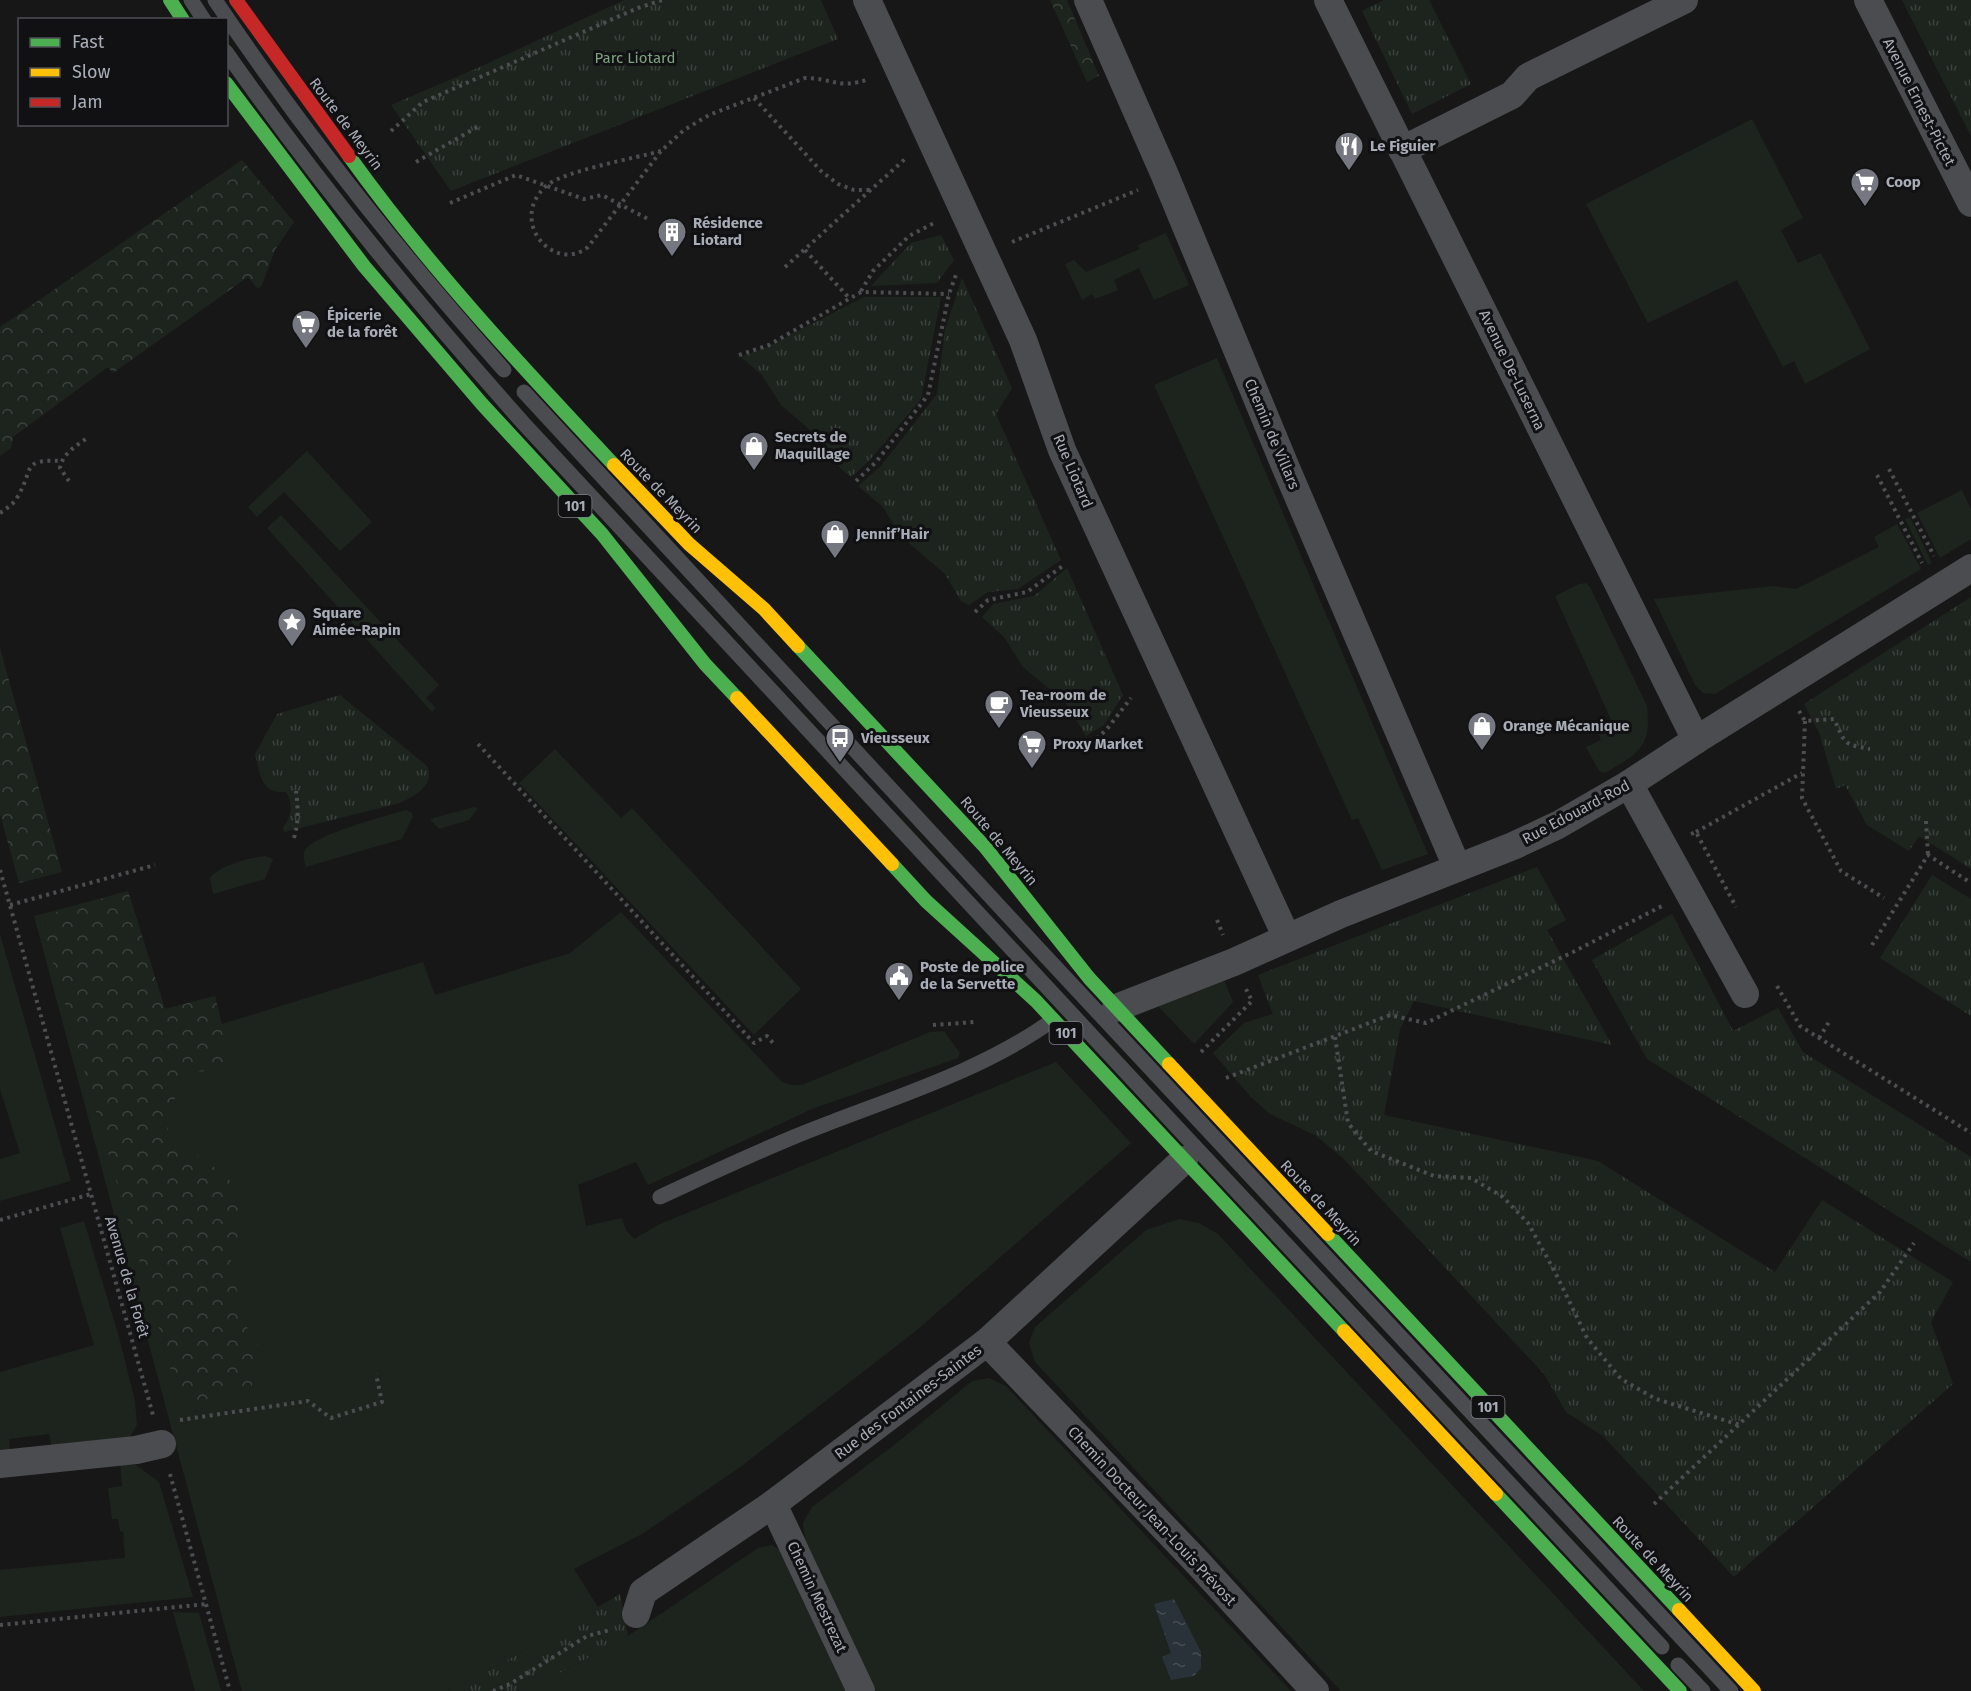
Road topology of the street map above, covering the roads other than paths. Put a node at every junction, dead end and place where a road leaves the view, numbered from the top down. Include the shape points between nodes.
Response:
1 (170, 0) edge
2 (191, 0) edge
3 (215, 0) edge
4 (236, 0) edge
5 (867, 0) edge
6 (1088, 0) edge
7 (1328, 0) edge
8 (1684, 0) edge
9 (1868, 0) edge
10 (182, 18) edge
11 (203, 18) edge
12 (228, 18) edge
13 (228, 18) edge
14 (228, 55) edge
15 (228, 86) edge
16 (1402, 150) junction
17 (1971, 203) edge
18 (1971, 568) edge
19 (1696, 740) junction
20 (1629, 784) junction
21 (1457, 867) junction
22 (1287, 938) junction
23 (1745, 994) dead end
24 (1116, 1008) junction
25 (1053, 1020) junction
26 (1223, 1122) junction
27 (1211, 1133) junction
28 (1183, 1160) junction
29 (660, 1197) dead end
30 (987, 1342) junction
31 (159, 1434) road end
32 (0, 1464) edge
33 (773, 1504) junction
34 (636, 1614) road end
35 (861, 1691) edge
36 (1315, 1691) edge
37 (1680, 1691) edge
38 (1702, 1691) edge
39 (1731, 1691) edge
40 (1754, 1691) edge

1 - 10 main road
2 - 11 lane
3 - 13 lane
4 - 24 main road, Route de Meyrin / 101 via 362,174 516,359 689,544 764,609 977,838 1057,941
5 - 22 street, Rue Liotard via 1023,340 1062,450
6 - 21 street, Chemin de Villars
7 - 16 street, Avenue De-Luserna
8 - 16 street via 1527,77 1512,95
9 - 17 street, Avenue Ernest-Pictet
12 - 27 lane via 394,242 475,337
14 - 28 lane via 323,184 467,360
15 - 25 main road, 101 via 364,266 482,404 602,534 705,664 926,901
16 - 19 street, Avenue De-Luserna
18 - 19 street, Rue Edouard-Rod
19 - 20 street, Rue Edouard-Rod
20 - 21 street, Rue Edouard-Rod via 1558,825
20 - 23 street
21 - 22 street, Rue Edouard-Rod
22 - 24 street, Rue Edouard-Rod
24 - 26 main road, Route de Meyrin / 101
25 - 28 main road, 101
25 - 29 lane via 968,1069 776,1143
26 - 27 lane
26 - 40 main road, Route de Meyrin / 101
27 - 28 lane
27 - 39 lane
28 - 30 street, Rue des Fontaines-Saintes
28 - 37 main road, 101
28 - 38 lane
30 - 33 street, Rue des Fontaines-Saintes
30 - 36 street, Chemin Docteur Jean-Louis Prévost
31 - 32 street via 136,1450
33 - 34 street, Rue des Fontaines-Saintes via 643,1592
33 - 35 street, Chemin Mestrezat

